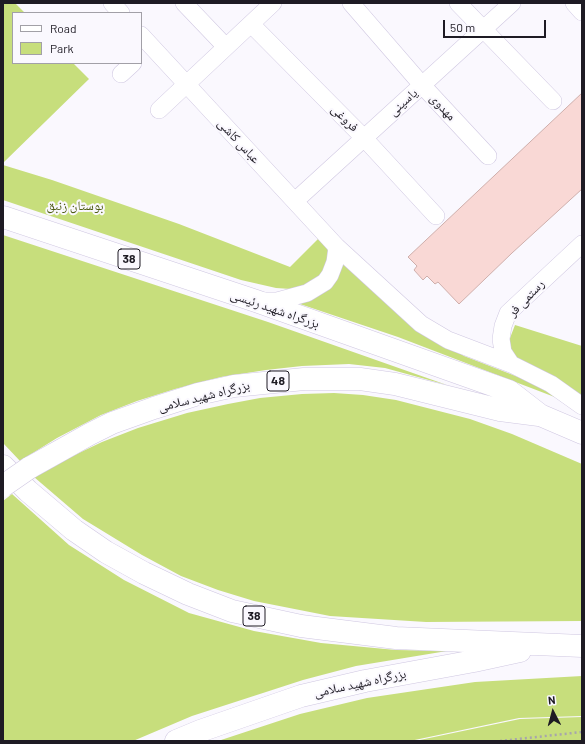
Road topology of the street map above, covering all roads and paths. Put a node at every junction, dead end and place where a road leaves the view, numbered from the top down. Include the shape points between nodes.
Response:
1 (112, 3) edge
2 (184, 3) edge
3 (351, 3) edge
4 (458, 3) edge
5 (512, 3) edge
6 (574, 3) edge
7 (263, 6) edge
8 (120, 12) edge
9 (582, 12) edge
10 (250, 24) junction
11 (483, 29) junction
12 (144, 45) edge
13 (226, 47) junction
14 (186, 84) junction
15 (422, 85) junction
16 (553, 101) dead end
17 (159, 110) dead end
18 (364, 138) junction
19 (488, 156) dead end
20 (295, 202) junction
21 (436, 216) dead end
22 (3, 217) edge
23 (582, 244) edge
24 (338, 247) junction
25 (256, 302) junction
26 (511, 364) junction
27 (582, 406) edge
28 (540, 415) junction
29 (582, 433) edge
30 (3, 466) edge
31 (3, 486) edge
32 (549, 644) junction
33 (582, 646) edge
34 (582, 732) edge
35 (176, 741) edge
36 (500, 741) edge

1 - 8 street
2 - 13 street
3 - 15 street, مهدوی
4 - 11 street
5 - 11 street, یاسینی
6 - 9 street
7 - 10 street
10 - 13 street
10 - 18 street, فروغی
11 - 15 street, یاسینی
11 - 16 street
12 - 14 street, عباس کاشی
13 - 14 street
14 - 17 street
14 - 20 street, عباس کاشی
15 - 18 street, یاسینی
15 - 19 street, مهدوی
18 - 20 street, یاسینی
18 - 21 street, فروغی
20 - 24 street, عباس کاشی
22 - 25 highway, بزرگراه شهید رئیسی / 38
23 - 26 street, رستمی فر via 508,313 501,339 503,352
24 - 25 street via 335,262 326,282 307,293 277,301
24 - 26 street, عباس کاشی via 421,324 448,340
25 - 28 highway, بزرگراه شهید رئیسی / 38 via 509,391
26 - 27 street, عباس کاشی via 551,384
28 - 29 highway
28 - 31 highway, بزرگراه شهید سلامی / 48, bridge via 500,410 395,384 360,379 304,379 234,386 198,394 112,424 29,468
30 - 32 highway, 38 via 74,530 106,552 144,574 232,611 302,626 396,638
32 - 33 highway
32 - 35 highway, بزرگراه شهید سلامی via 301,696
34 - 36 path

